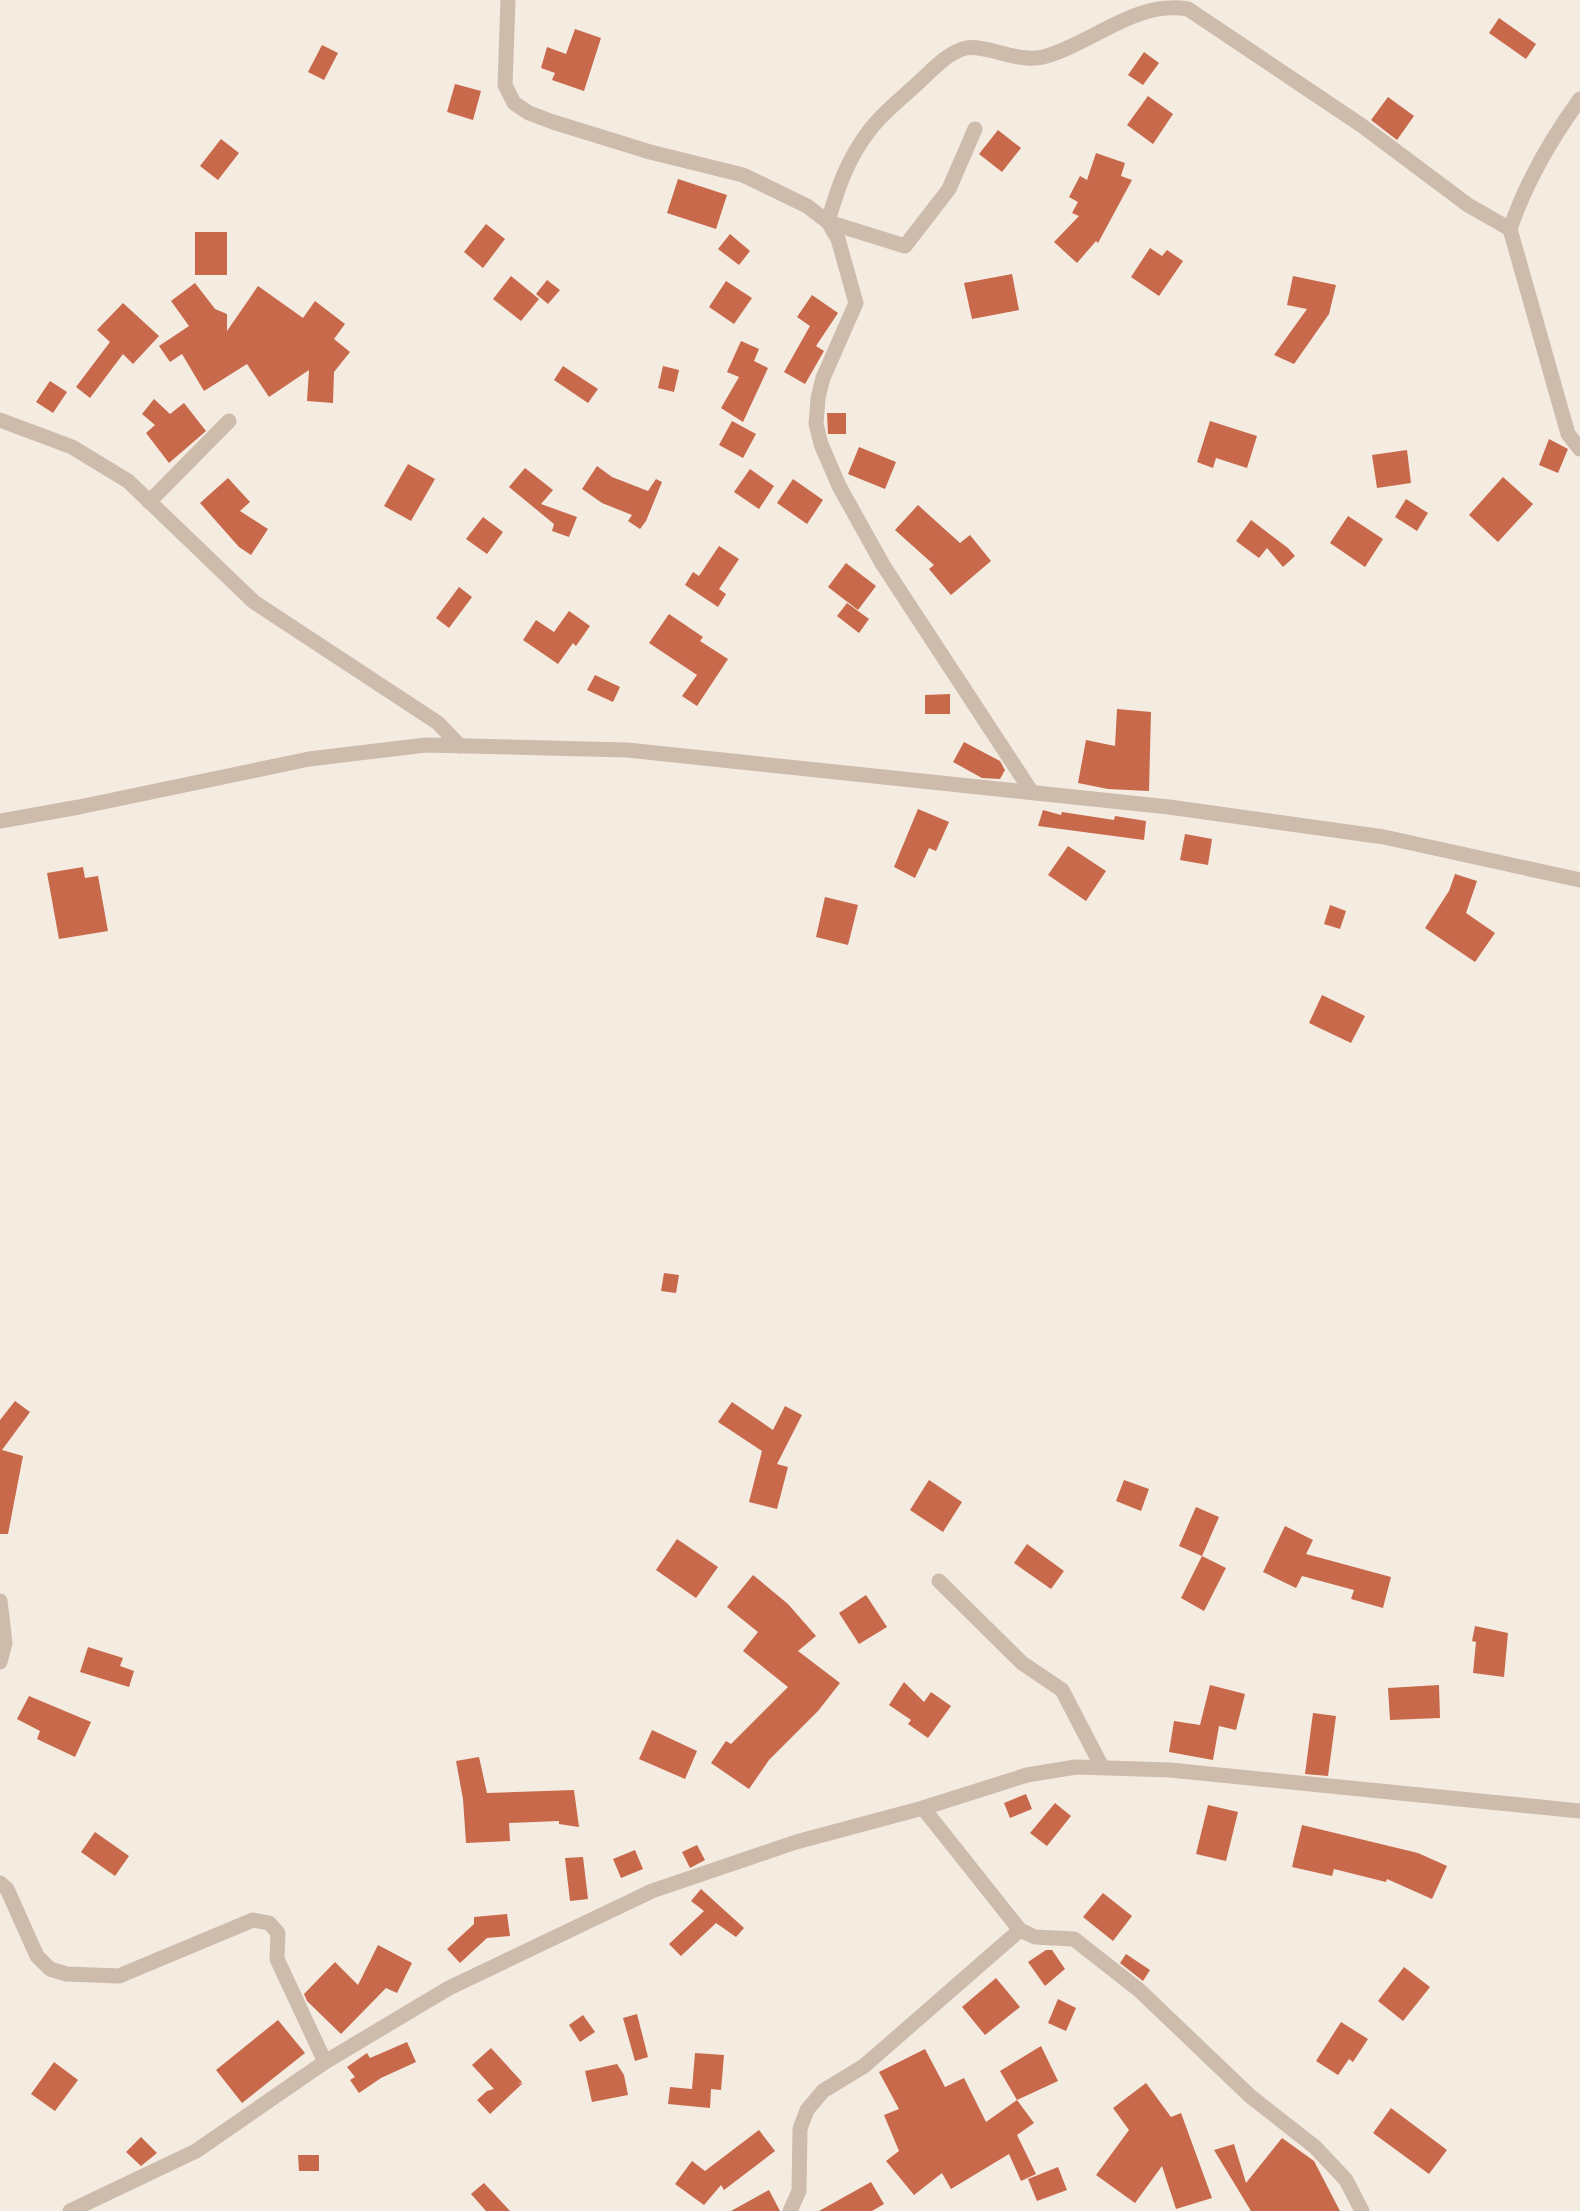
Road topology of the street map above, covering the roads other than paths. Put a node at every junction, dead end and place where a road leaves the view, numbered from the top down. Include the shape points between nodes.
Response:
1 (508, 0) edge
2 (1580, 99) edge
3 (975, 129) dead end
4 (828, 222) junction
5 (1510, 229) junction
6 (0, 420) edge
7 (229, 421) dead end
8 (1580, 449) edge
9 (149, 502) junction
10 (460, 746) junction
11 (1031, 791) junction
12 (0, 821) edge
13 (1580, 880) edge
14 (939, 1581) dead end
15 (0, 1601) edge
16 (0, 1662) edge
17 (1102, 1767) junction
18 (923, 1808) junction
19 (1580, 1811) edge
20 (0, 1883) edge
21 (1020, 1930) junction
22 (325, 2062) junction
23 (70, 2211) edge
24 (790, 2211) edge
25 (1362, 2211) edge

1 - 4 street via 505,85 514,104 545,119 650,152 743,175 807,206
2 - 5 street via 1526,187
3 - 4 street via 949,189 905,246
4 - 5 street via 838,187 870,129 955,53 968,48 1013,57 1041,57 1150,9 1170,6 1188,9 1361,125 1468,205
4 - 11 street via 838,239 856,303 818,398 816,424 821,444 839,486 883,565
5 - 8 street via 1568,434
6 - 9 street via 72,447 128,481
7 - 9 street
9 - 10 street via 254,602 438,723
10 - 11 street via 627,750 849,776
10 - 12 street via 426,745 309,759
11 - 13 street via 1384,837
14 - 17 street via 1022,1663 1062,1690
15 - 16 street via 5,1643
17 - 18 street via 1027,1775
17 - 19 street via 1170,1770
18 - 21 street
18 - 22 street via 796,1842 652,1891 449,1988
20 - 22 street via 7,1889 37,1956 50,1969 66,1974 119,1976 253,1920 269,1923 278,1934 277,1959
21 - 24 street via 864,2066 823,2091 807,2110 800,2129 799,2191
21 - 25 street via 1035,1937 1074,1939 1139,1990 1250,2096 1315,2147 1346,2180
22 - 23 street via 196,2151

